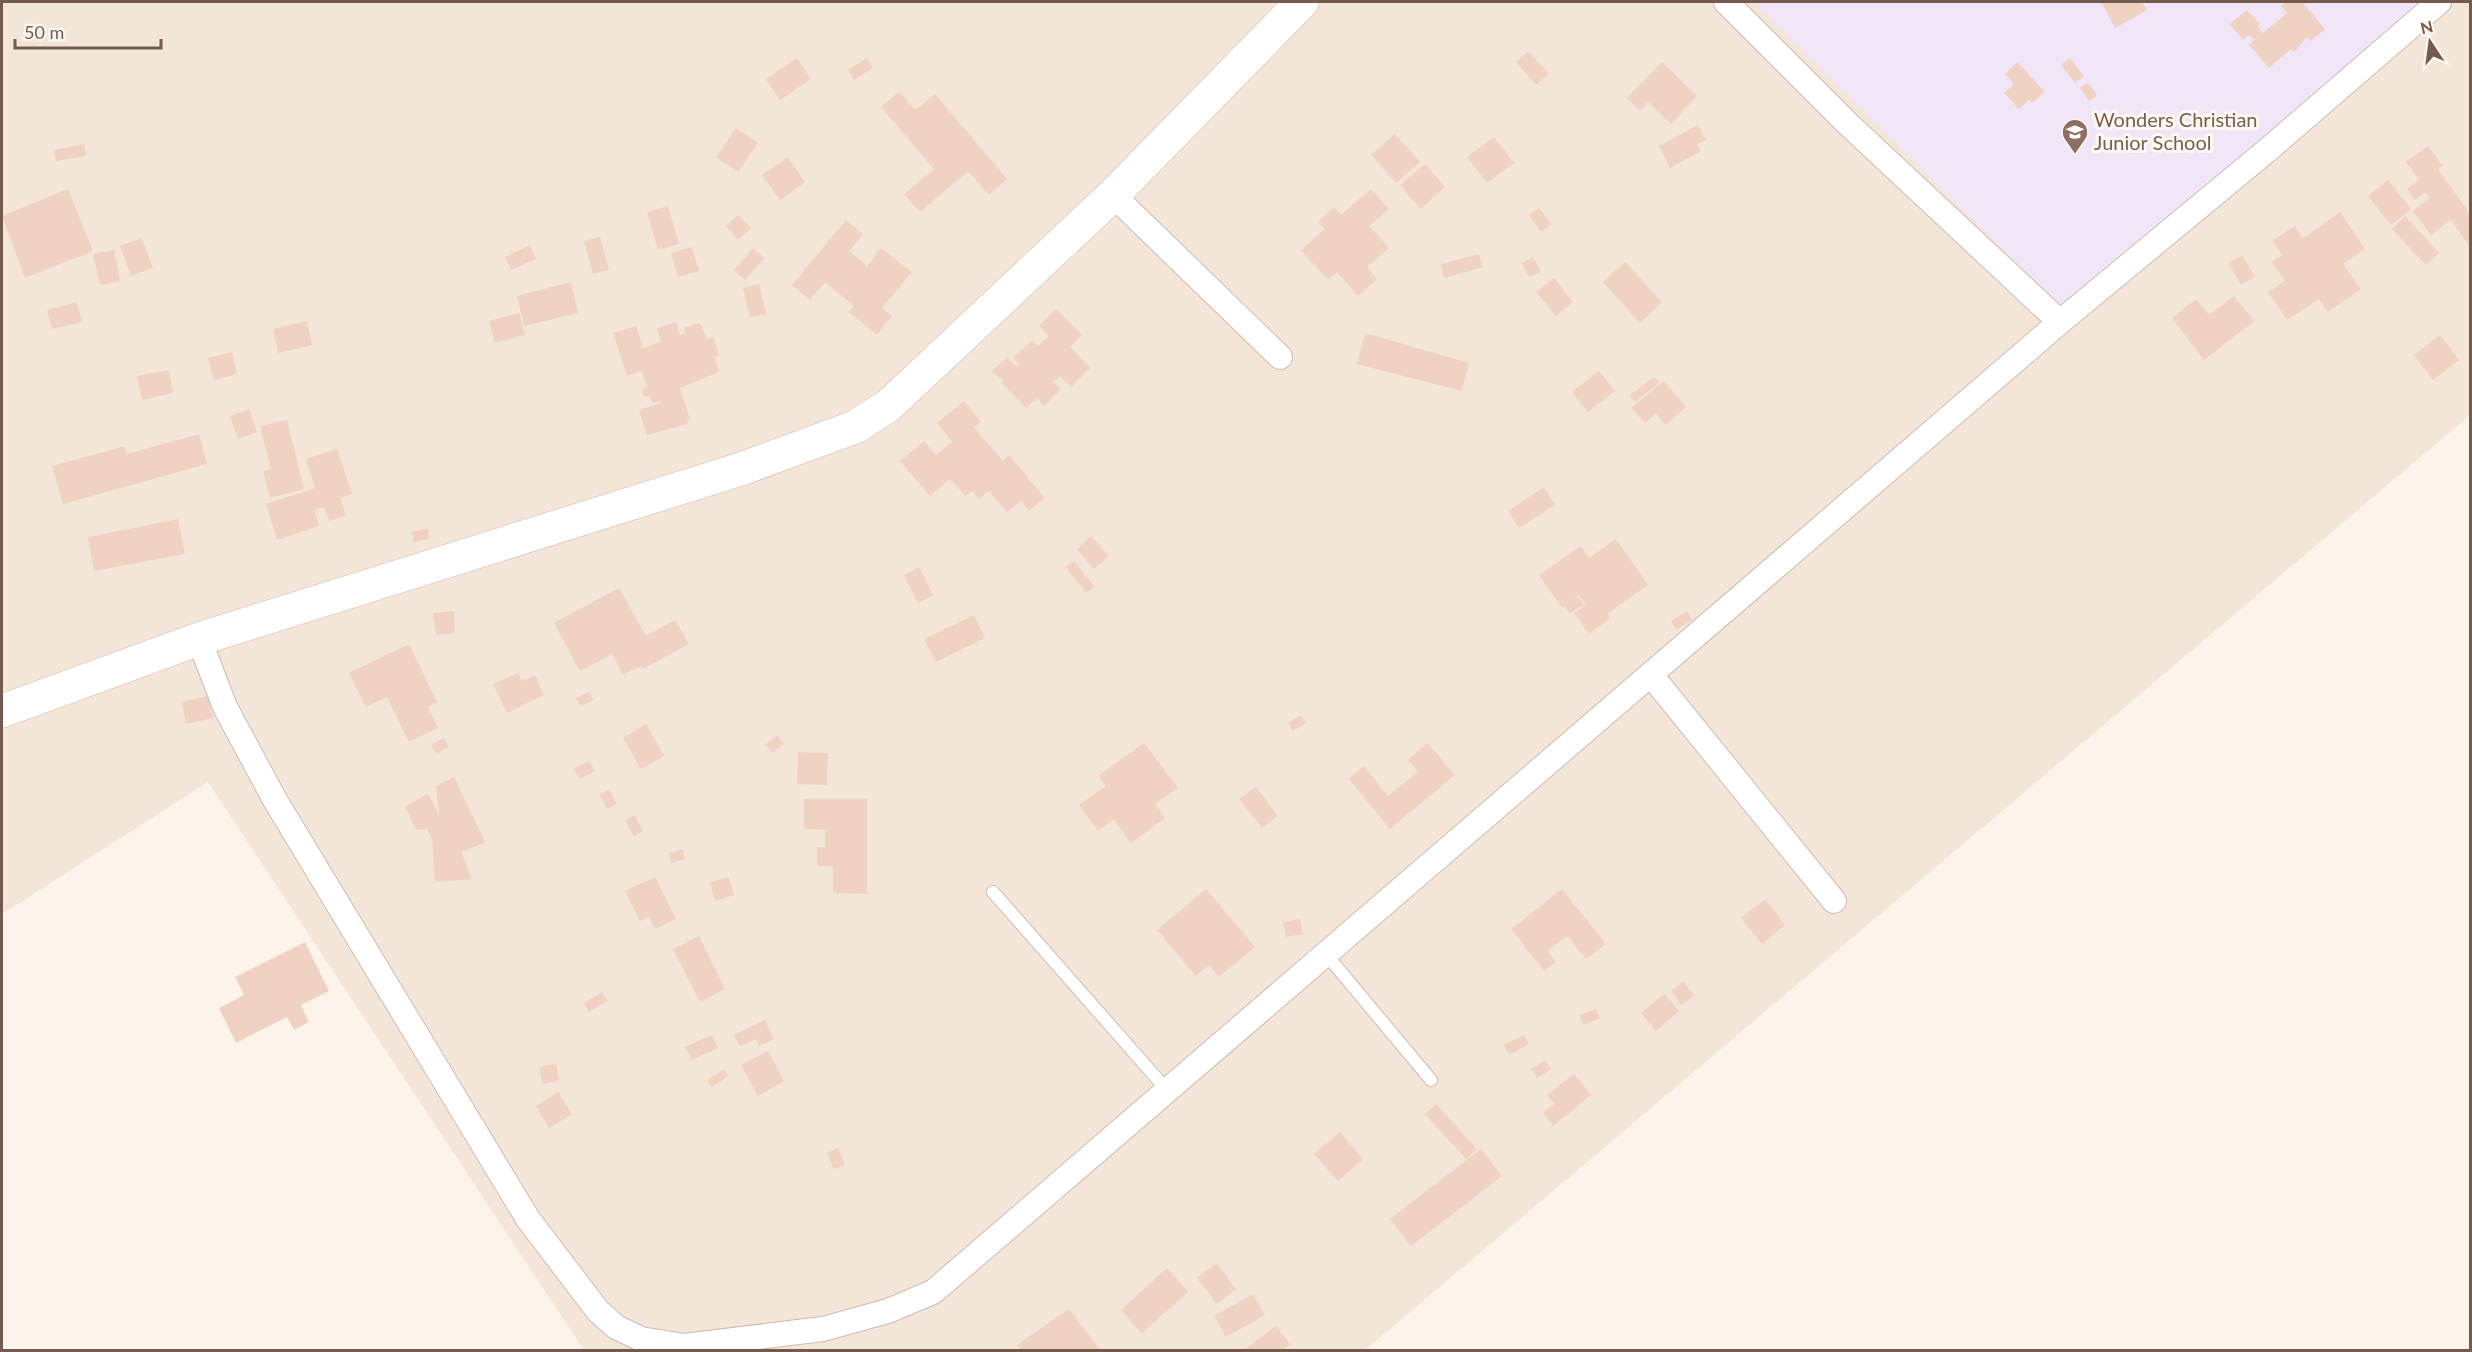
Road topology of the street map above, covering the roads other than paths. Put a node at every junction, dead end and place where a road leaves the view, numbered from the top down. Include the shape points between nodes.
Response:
1 (1302, 2) edge
2 (1726, 2) edge
3 (2439, 2) edge
4 (1113, 195) junction
5 (2060, 322) junction
6 (1280, 357) dead end
7 (199, 639) junction
8 (1651, 675) junction
9 (2, 711) edge
10 (993, 892) dead end
11 (1834, 901) dead end
12 (1325, 953) junction
13 (1431, 1080) dead end
14 (1167, 1090) junction

1 - 4 street
2 - 5 street via 1847,123
3 - 5 street
4 - 6 street
4 - 7 street via 888,406 855,427 741,469
5 - 8 street
7 - 9 street
7 - 14 street via 225,707 276,800 528,1219 598,1311 616,1327 640,1338 684,1346 823,1329 888,1311 933,1292
8 - 11 street
8 - 12 street
10 - 14 lane
12 - 13 lane
12 - 14 street

